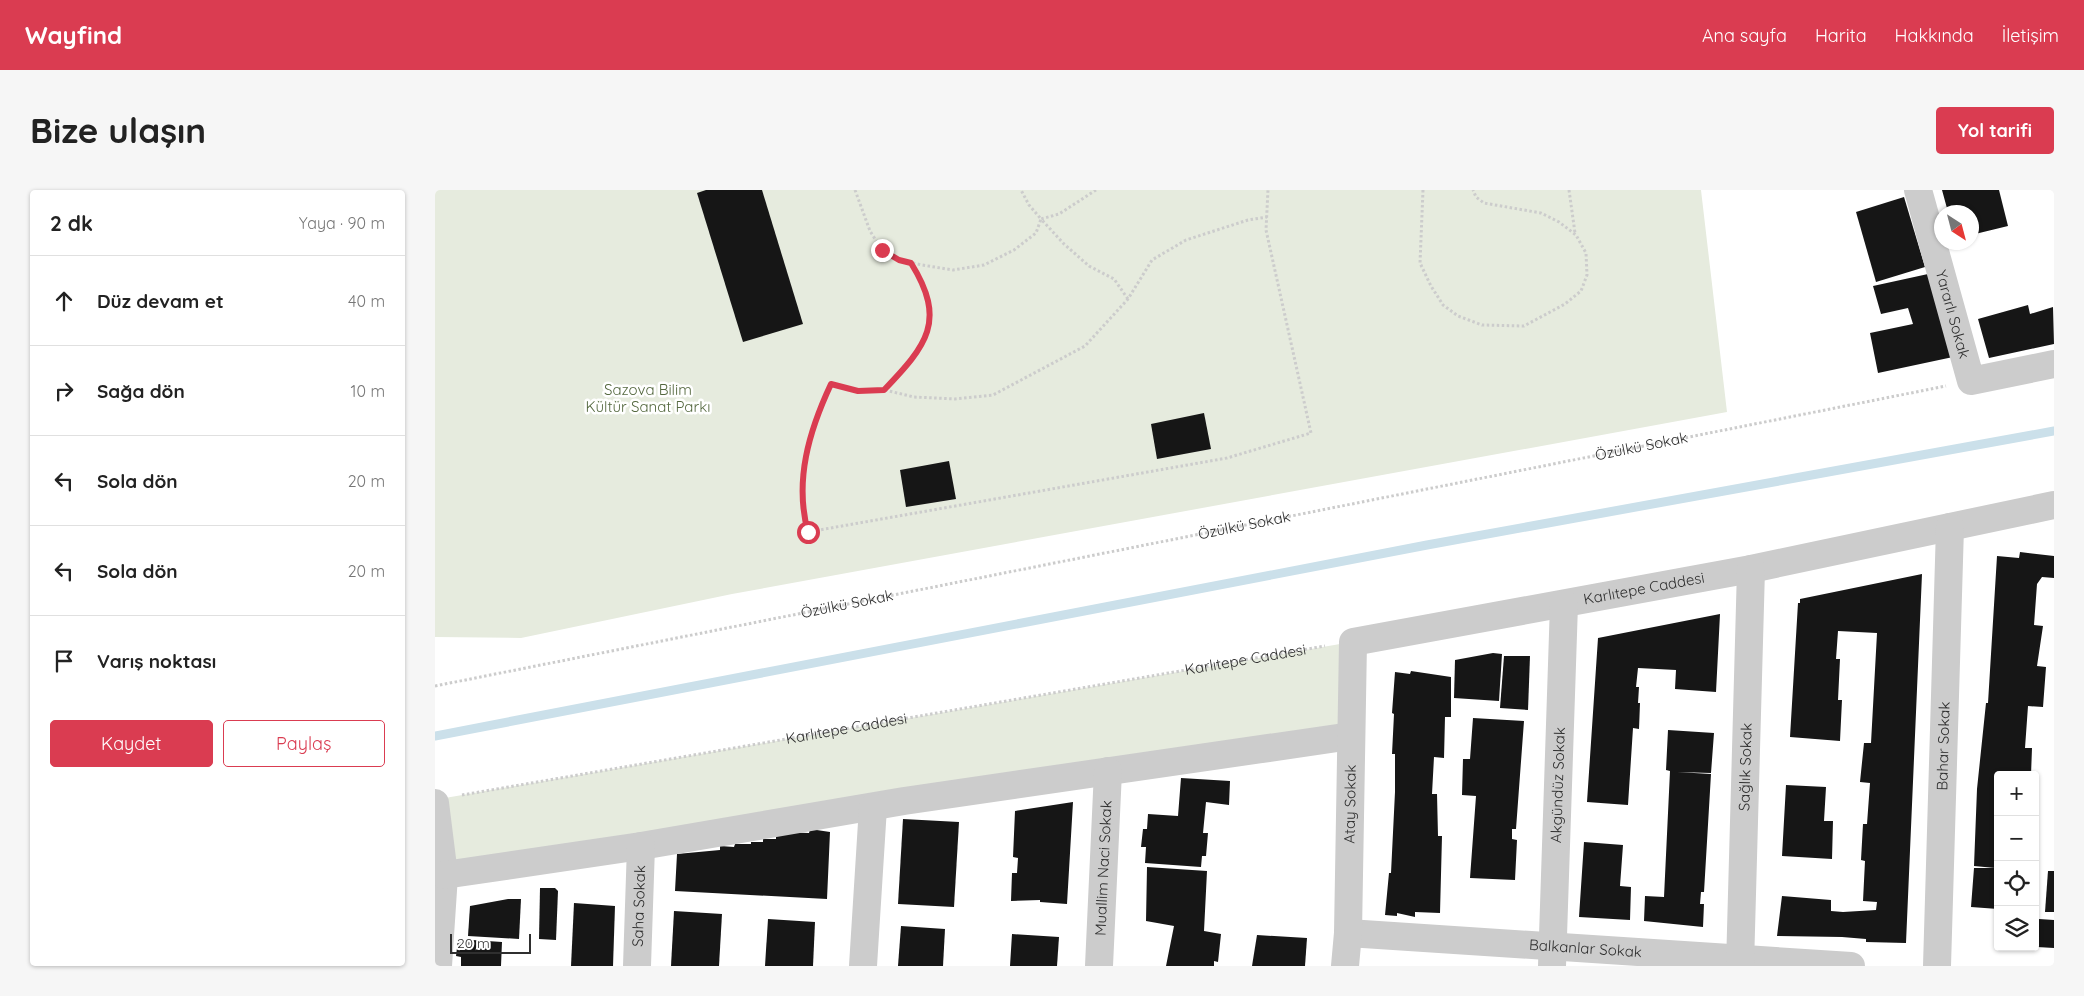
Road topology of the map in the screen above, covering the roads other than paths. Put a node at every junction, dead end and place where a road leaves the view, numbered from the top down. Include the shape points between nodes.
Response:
1 (1917, 190) edge
2 (2054, 364) edge
3 (2054, 505) edge
4 (1950, 527) junction
5 (1751, 569) junction
6 (1564, 604) junction
7 (1353, 642) joint
8 (1351, 736) junction
9 (1108, 771) junction
10 (445, 800) edge
11 (873, 806) junction
12 (641, 846) junction
13 (444, 875) junction
14 (1348, 933) junction
15 (1553, 956) edge
16 (1740, 963) edge
17 (438, 966) edge
18 (637, 966) edge
19 (863, 966) edge
20 (1099, 966) edge
21 (1345, 966) edge
22 (1851, 966) edge
23 (1937, 966) edge

1 - 2 street, Yararlı Sokak via 1971,381
3 - 4 street, Karlıtepe Caddesi
4 - 5 street, Karlıtepe Caddesi
4 - 23 street, Bahar Sokak
5 - 6 street, Karlıtepe Caddesi
5 - 16 street, Sağlık Sokak
6 - 7 street, Karlıtepe Caddesi
6 - 15 street, Akgündüz Sokak
7 - 8 street, Atay Sokak
8 - 9 street
8 - 14 street, Atay Sokak
9 - 11 street
9 - 20 street, Muallim Naci Sokak
10 - 13 street
11 - 12 street
11 - 19 street
12 - 13 street
12 - 18 street, Saha Sokak
13 - 17 street
14 - 15 street, Balkanlar Sokak
14 - 21 street, Atay Sokak
15 - 16 street, Balkanlar Sokak
16 - 22 street, Balkanlar Sokak

